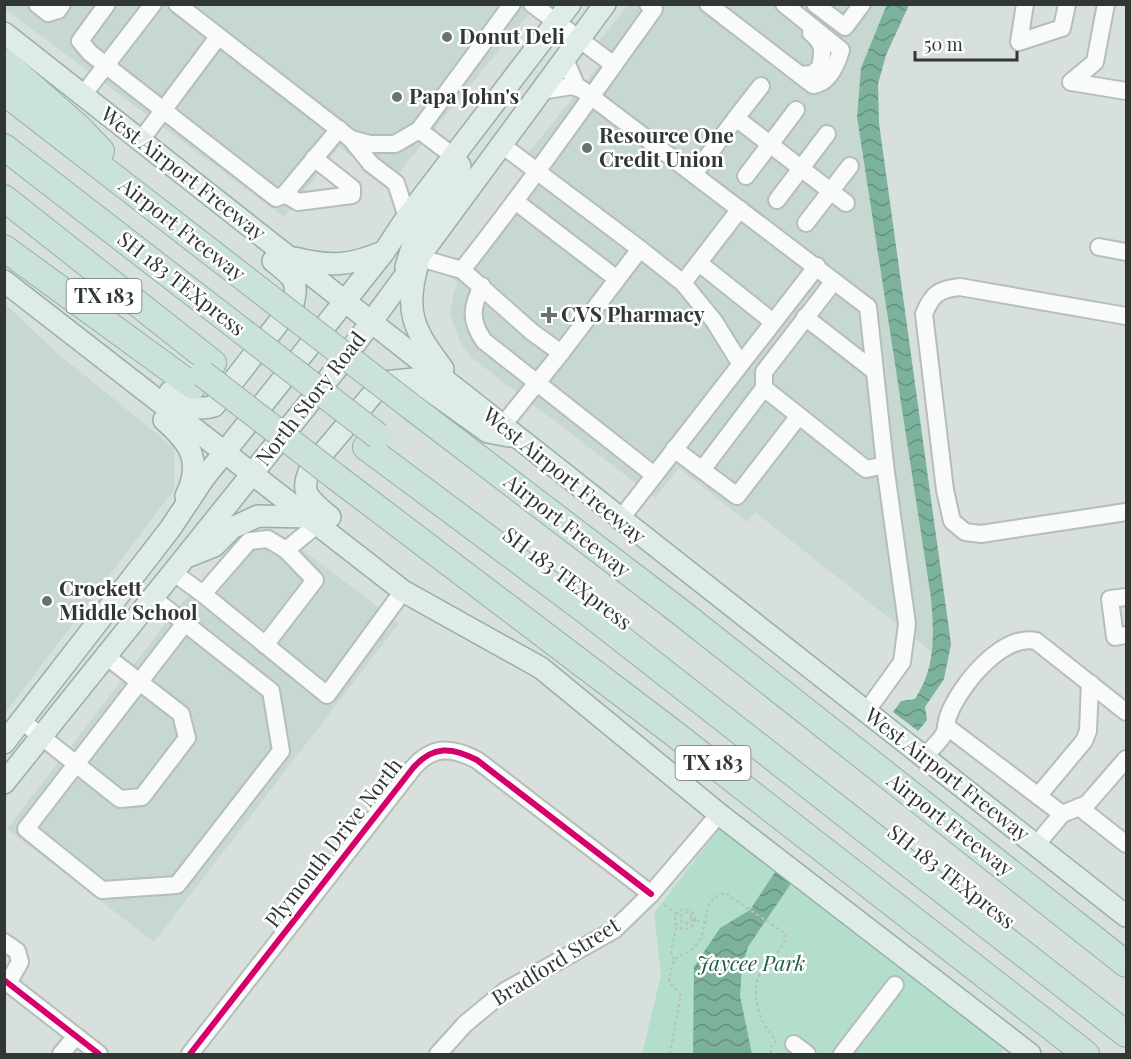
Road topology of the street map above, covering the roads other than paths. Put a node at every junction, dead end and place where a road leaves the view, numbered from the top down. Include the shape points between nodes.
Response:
1 (37, 4) edge
2 (62, 4) edge
3 (107, 4) edge
4 (153, 4) edge
5 (177, 4) edge
6 (512, 4) edge
7 (532, 4) edge
8 (570, 4) edge
9 (605, 4) edge
10 (648, 4) edge
11 (708, 4) edge
12 (775, 4) edge
13 (784, 4) edge
14 (815, 4) edge
15 (862, 4) edge
16 (1025, 4) edge
17 (1066, 4) edge
18 (1106, 4) edge
19 (555, 21) junction
20 (4, 33) edge
21 (218, 37) junction
22 (579, 39) junction
23 (565, 59) junction
24 (4, 62) edge
25 (614, 65) junction
26 (105, 66) junction
27 (800, 75) junction
28 (761, 86) dead end
29 (583, 90) junction
30 (542, 91) junction
31 (1126, 91) edge
32 (4, 92) edge
33 (83, 95) junction
34 (796, 110) dead end
35 (164, 111) junction
36 (736, 118) junction
37 (419, 130) junction
38 (345, 134) junction
39 (827, 134) dead end
40 (141, 140) junction
41 (770, 144) junction
42 (502, 145) junction
43 (4, 147) edge
44 (453, 156) junction
45 (163, 158) junction
46 (315, 158) junction
47 (4, 165) edge
48 (850, 166) dead end
49 (801, 168) junction
50 (538, 171) junction
51 (694, 174) junction
52 (746, 176) dead end
53 (831, 191) junction
54 (285, 194) junction
55 (4, 198) edge
56 (777, 200) dead end
57 (515, 201) junction
58 (846, 203) dead end
59 (740, 209) junction
60 (157, 210) junction
61 (407, 217) junction
62 (4, 218) edge
63 (806, 223) dead end
64 (1099, 247) dead end
65 (4, 248) edge
66 (640, 249) junction
67 (384, 252) junction
68 (1126, 252) edge
69 (289, 257) junction
70 (420, 258) junction
71 (699, 263) junction
72 (817, 266) junction
73 (462, 270) junction
74 (617, 279) junction
75 (4, 280) edge
76 (834, 280) junction
77 (401, 282) junction
78 (683, 283) junction
79 (482, 286) junction
80 (345, 302) junction
81 (44, 312) junction
82 (1126, 316) edge
83 (805, 317) junction
84 (370, 322) junction
85 (773, 322) junction
86 (237, 337) junction
87 (561, 352) junction
88 (740, 363) junction
89 (873, 370) junction
90 (203, 374) junction
91 (537, 385) junction
92 (764, 388) junction
93 (459, 391) junction
94 (798, 417) junction
95 (510, 431) junction
96 (372, 441) junction
97 (674, 449) junction
98 (225, 452) junction
99 (885, 465) junction
100 (702, 470) junction
101 (254, 473) junction
102 (654, 476) junction
103 (1126, 512) edge
104 (314, 520) junction
105 (619, 521) junction
106 (170, 529) junction
107 (286, 550) junction
108 (180, 565) junction
109 (203, 594) junction
110 (412, 595) junction
111 (1126, 597) edge
112 (153, 598) junction
113 (184, 623) junction
114 (1126, 635) edge
115 (266, 645) junction
116 (106, 656) junction
117 (139, 682) junction
118 (1090, 683) junction
119 (866, 712) junction
120 (1126, 712) edge
121 (22, 721) junction
122 (946, 726) junction
123 (42, 737) junction
124 (4, 743) edge
125 (924, 757) junction
126 (1126, 759) edge
127 (76, 764) junction
128 (4, 783) edge
129 (1038, 796) junction
130 (1079, 807) junction
131 (719, 814) junction
132 (1062, 814) junction
133 (1126, 844) edge
134 (1036, 845) junction
135 (651, 894) junction
136 (1126, 916) edge
137 (11, 946) edge
138 (1126, 964) edge
139 (6, 981) edge
140 (896, 985) dead end
141 (1126, 1016) edge
142 (1126, 1034) edge
143 (76, 1036) junction
144 (794, 1044) dead end
145 (62, 1054) edge
146 (99, 1054) edge
147 (190, 1054) edge
148 (438, 1054) edge
149 (807, 1054) edge
150 (842, 1054) edge
151 (1030, 1054) edge
152 (1086, 1054) edge

1 - 2 street via 48,12 58,10
3 - 26 street via 80,41
4 - 26 street
5 - 21 street
6 - 37 street
7 - 19 street
8 - 19 main road, North Story Road
9 - 22 main road, North Story Road
10 - 25 street via 654,9
11 - 27 street
12 - 27 street via 817,38 823,52 820,68 812,74
13 - 27 street via 841,50 834,69 820,84 813,85
14 - 15 street via 845,27
16 - 17 street via 1019,42 1062,28
18 - 31 street via 1095,62 1071,82
19 - 22 street
19 - 44 main road, North Story Road
20 - 33 main road, West Airport Freeway
21 - 35 street
21 - 38 street
22 - 23 main road, North Story Road
22 - 25 street
23 - 29 street
23 - 30 main road, North Story Road
24 - 60 highway via 78,126
25 - 29 street
26 - 33 street
26 - 35 street
28 - 36 street
29 - 30 street via 572,86
29 - 50 street
29 - 51 street
30 - 42 main road, North Story Road
32 - 60 highway, Airport Freeway
33 - 40 main road, West Airport Freeway
34 - 41 street
35 - 40 street
35 - 54 street via 276,198
36 - 41 street
36 - 51 street
37 - 38 street via 395,144 370,144
37 - 44 street
38 - 46 street
38 - 61 street via 371,164 396,183
39 - 49 street
40 - 45 main road, West Airport Freeway
41 - 49 street
41 - 52 street
42 - 50 street
42 - 70 main road, North Story Road
43 - 86 highway, SH 183 TEXpress
44 - 61 main road, North Story Road
44 - 77 main road via 460,166 458,175 415,237
45 - 69 main road, West Airport Freeway
45 - 81 main road via 177,185 293,278 297,291 293,304 214,405 204,409 190,408 74,321
46 - 54 street
46 - 54 street via 352,188 352,195 298,202
47 - 86 highway, SH 183 TEXpress
48 - 53 street
49 - 53 street
49 - 56 street
50 - 57 street
50 - 66 street
51 - 59 street
53 - 58 street
53 - 63 street
55 - 90 highway
57 - 73 street
57 - 74 street
59 - 71 street
59 - 72 street
60 - 138 highway, Airport Freeway, bridge via 670,604
61 - 67 main road, North Story Road
62 - 90 highway, TX 183
64 - 68 street
65 - 90 highway
66 - 74 street
66 - 78 street
67 - 69 main road via 337,266
67 - 80 main road, North Story Road
69 - 80 main road, West Airport Freeway
70 - 73 street
70 - 77 main road, North Story Road
70 - 93 main road via 411,309 419,338
71 - 78 street
71 - 85 street
72 - 76 street
72 - 85 street
73 - 79 street
74 - 87 street
75 - 81 main road
76 - 83 street
76 - 89 street via 868,307
77 - 84 main road, North Story Road
78 - 88 street via 714,321
79 - 87 street via 532,332
79 - 91 street via 472,311 478,331 484,341
80 - 84 main road, West Airport Freeway
80 - 98 main road, North Story Road
81 - 98 main road
81 - 106 main road via 62,338 185,438 191,450 193,474
82 - 103 street via 960,287 941,289 930,298 924,314 945,489 952,521 958,527 981,534
83 - 89 street
83 - 92 street via 764,372
84 - 93 main road, West Airport Freeway
84 - 101 main road, North Story Road
85 - 88 street
86 - 96 highway, SH 183 TEXpress, bridge
87 - 91 street
88 - 97 street
89 - 99 street
90 - 152 highway, TX 183, bridge
91 - 95 street
91 - 102 street
92 - 94 street
92 - 100 street
93 - 95 main road, West Airport Freeway
94 - 99 street via 866,469
94 - 100 street via 737,496
95 - 105 main road, West Airport Freeway
95 - 110 main road via 488,432 414,380 397,379 382,382 312,466 305,478 310,500 408,581
96 - 141 highway, SH 183 TEXpress via 830,782
96 - 142 highway, SH 183 TEXpress
97 - 100 street
97 - 102 street
98 - 101 main road
98 - 106 main road, North Story Road
99 - 119 street via 907,624 902,662
101 - 104 main road
101 - 108 main road, North Story Road
102 - 105 street
104 - 107 street
104 - 108 main road via 258,516 232,528 214,546
104 - 110 main road
105 - 119 main road, West Airport Freeway
106 - 121 main road, North Story Road
107 - 109 street via 268,539 249,541
107 - 115 street via 315,580
108 - 109 street
108 - 112 main road, North Story Road
109 - 115 street
110 - 115 street via 327,695
110 - 131 main road via 541,668
111 - 114 street via 1110,599 1114,637
112 - 113 street
112 - 116 main road, North Story Road
113 - 117 street
113 - 127 street via 271,691 281,751 177,885 102,890 26,830
116 - 117 street
116 - 123 main road, North Story Road
117 - 127 street
117 - 127 street via 182,714 187,738 142,797 120,799
118 - 120 street
118 - 122 street via 1036,641 1024,639 1003,646 973,677 949,714
118 - 129 street via 1084,741
119 - 125 main road, West Airport Freeway
121 - 123 street
121 - 124 main road, North Story Road
122 - 125 street via 945,733
122 - 129 street
123 - 127 street
123 - 128 main road, North Story Road
125 - 134 main road, West Airport Freeway
126 - 130 street via 1087,804
129 - 132 street
130 - 132 street
130 - 133 street
131 - 135 street, Bradford Street
131 - 151 main road
132 - 134 street
134 - 136 main road, West Airport Freeway
135 - 147 street, Plymouth Drive North via 477,760 458,750 436,751 418,763
135 - 148 street, Bradford Street via 614,930 540,970 486,1006
137 - 139 street via 20,962
139 - 143 street
140 - 150 street
143 - 145 street
143 - 146 street
144 - 149 street

